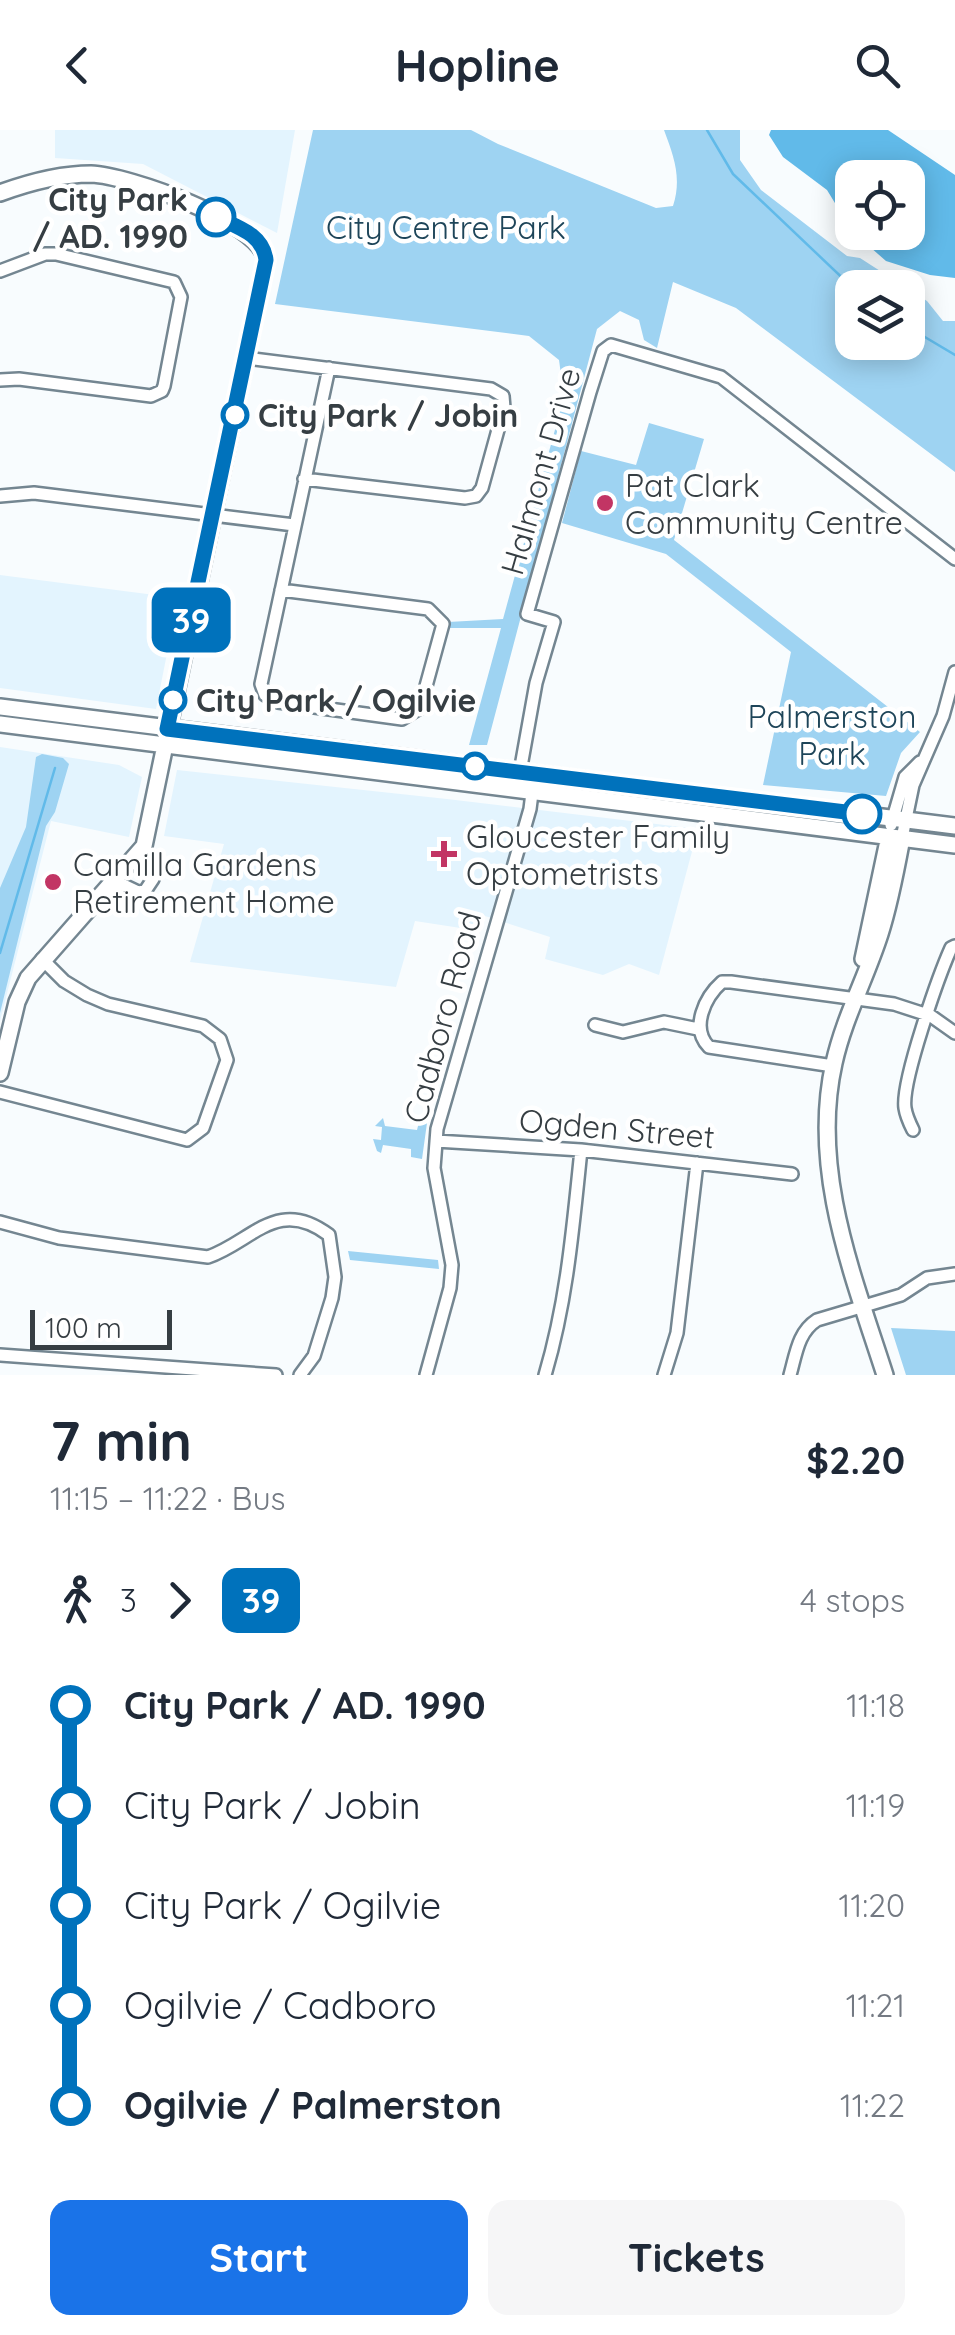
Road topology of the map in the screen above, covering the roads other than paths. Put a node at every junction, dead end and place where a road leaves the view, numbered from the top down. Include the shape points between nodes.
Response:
1 (0, 193) edge
2 (0, 271) edge
3 (246, 358) junction
4 (330, 368) junction
5 (0, 380) edge
6 (304, 479) junction
7 (0, 496) edge
8 (214, 515) junction
9 (294, 525) junction
10 (955, 559) edge
11 (281, 590) junction
12 (955, 672) edge
13 (0, 707) edge
14 (949, 717) edge
15 (0, 724) edge
16 (165, 736) junction
17 (520, 772) junction
18 (532, 793) junction
19 (899, 818) junction
20 (955, 826) edge
21 (896, 837) junction
22 (948, 845) edge
23 (138, 856) junction
24 (896, 875) junction
25 (116, 881) junction
26 (955, 946) edge
27 (42, 959) junction
28 (856, 992) junction
29 (927, 1014) junction
30 (595, 1024) dead end
31 (698, 1029) junction
32 (955, 1033) edge
33 (833, 1066) junction
34 (0, 1073) edge
35 (0, 1092) edge
36 (913, 1130) dead end
37 (436, 1141) junction
38 (581, 1150) junction
39 (698, 1163) junction
40 (792, 1174) dead end
41 (0, 1222) edge
42 (955, 1274) edge
43 (863, 1305) junction
44 (0, 1355) edge
45 (276, 1375) edge
46 (300, 1375) edge
47 (426, 1375) edge
48 (545, 1375) edge
49 (664, 1375) edge
50 (790, 1375) edge
51 (885, 1375) edge

1 - 3 main road via 42,178 93,174 148,186 249,233 266,260
2 - 5 street via 53,253 174,282 181,297 157,394
3 - 4 street
3 - 8 main road
4 - 6 street
4 - 6 street via 491,388 503,396 504,408 476,496
6 - 9 street
7 - 8 street via 34,493
8 - 9 street
8 - 16 main road
9 - 11 street
10 - 17 street, Halmont Drive via 722,377 611,345 590,392 528,614 554,622
11 - 11 street via 428,609 443,624 420,708 402,719 264,695
12 - 14 street
13 - 16 main road
14 - 19 street
15 - 16 main road
16 - 17 main road
16 - 18 main road
16 - 23 main road
17 - 19 main road
18 - 21 main road
18 - 37 street, Cadboro Road
19 - 20 main road
19 - 21 street
21 - 22 main road
21 - 24 main road
21 - 28 main road
22 - 24 main road via 912,854
23 - 25 main road
23 - 25 street via 149,868 150,886 138,892
24 - 28 main road via 880,938
25 - 27 main road
26 - 29 street
27 - 34 main road via 20,992
27 - 35 street via 64,981 108,1004 204,1026 220,1039 227,1060 204,1128 187,1140
28 - 29 street
28 - 31 street via 722,982 710,992
28 - 33 main road
29 - 32 street
29 - 36 street via 904,1106
30 - 31 street via 623,1032 664,1022
31 - 33 street via 709,1047
33 - 43 main road via 826,1135 832,1195
37 - 38 street, Ogden Street
37 - 47 street, Cadboro Road via 434,1168 452,1266
38 - 39 street, Ogden Street
38 - 48 street via 561,1321
39 - 40 street, Ogden Street
39 - 49 street via 676,1333
41 - 46 street via 59,1238 208,1256 229,1250 268,1222 320,1228 328,1235 335,1278 314,1356
42 - 43 street via 927,1278 906,1293
43 - 50 street via 807,1326
43 - 51 main road
44 - 45 street

